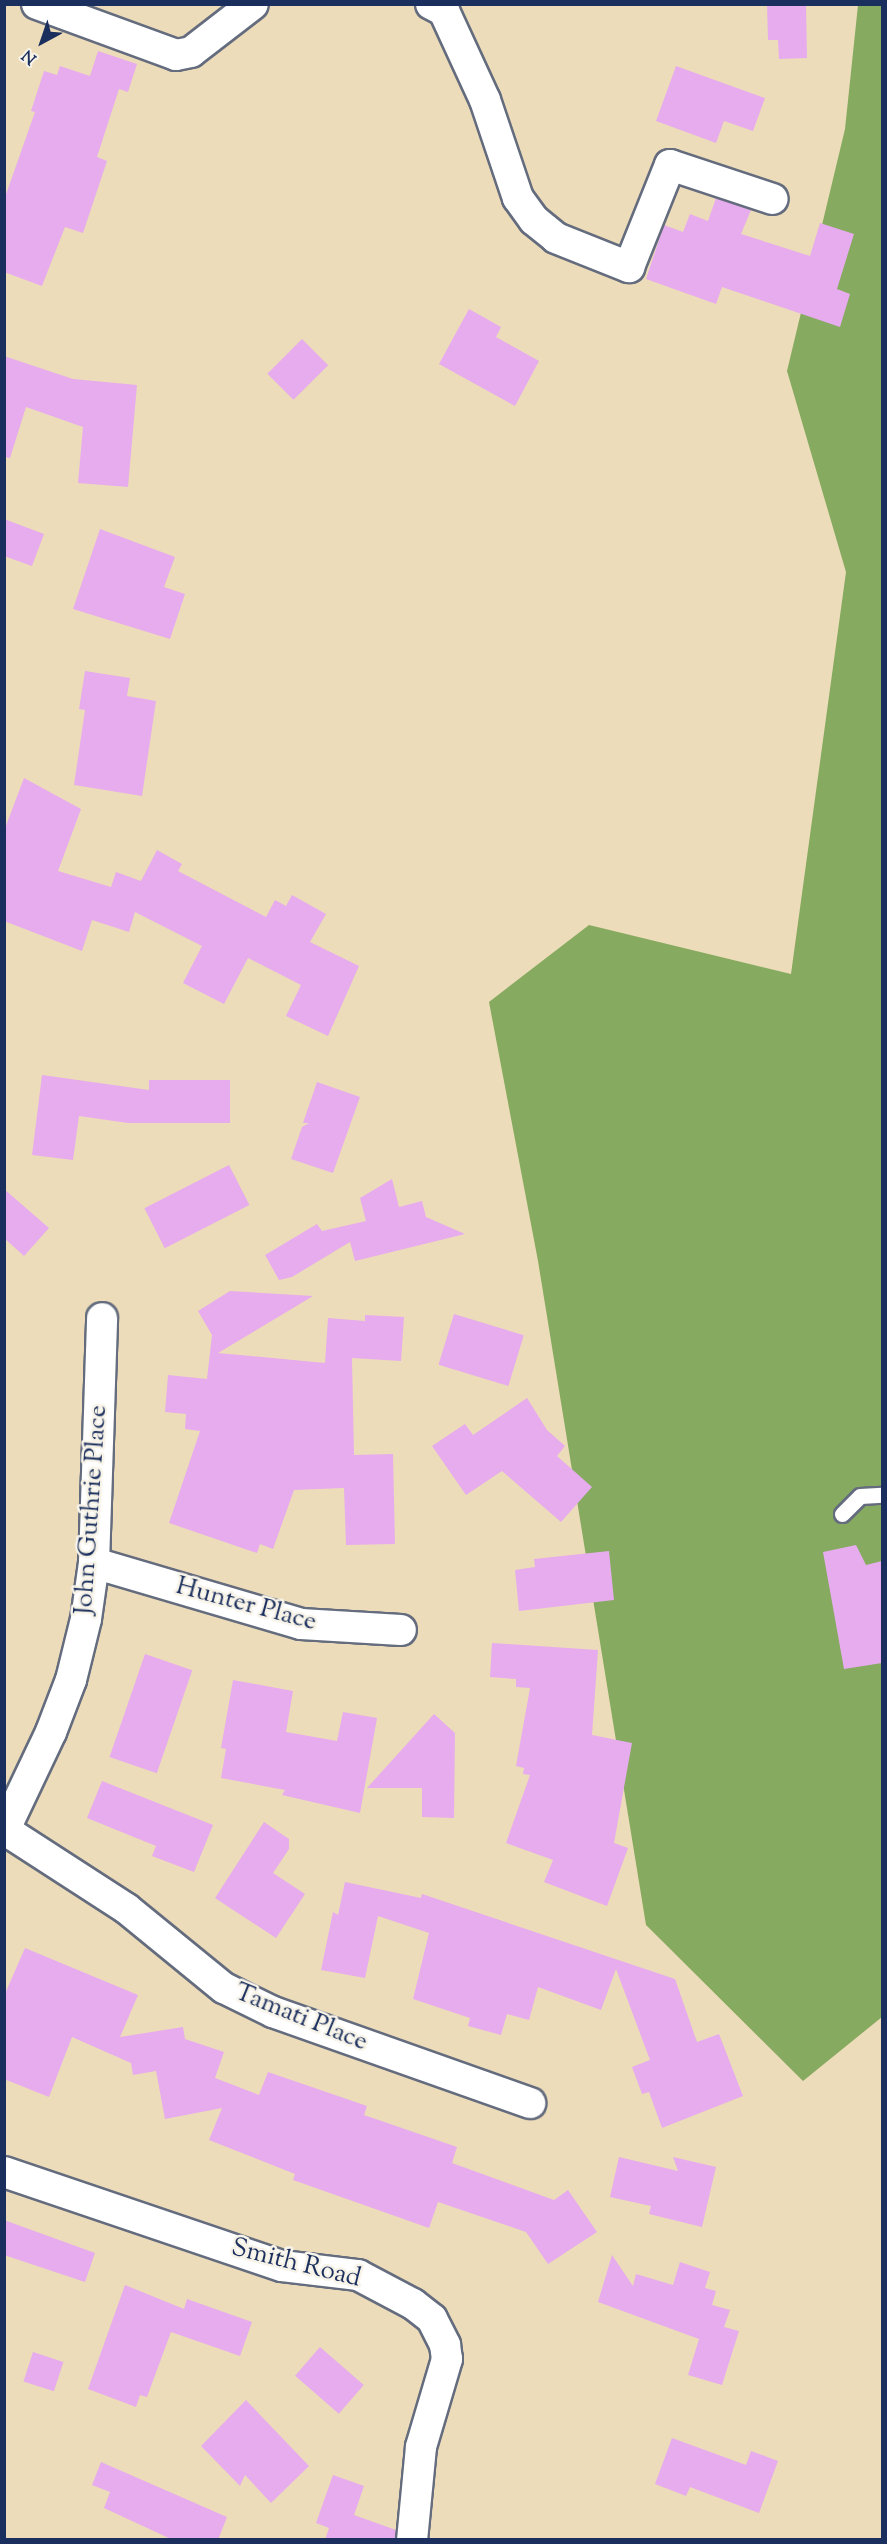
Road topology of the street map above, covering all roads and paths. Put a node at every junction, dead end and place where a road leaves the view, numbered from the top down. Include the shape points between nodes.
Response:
1 (37, 4) edge
2 (253, 4) edge
3 (431, 4) edge
4 (773, 199) dead end
5 (102, 1318) dead end
6 (882, 1495) edge
7 (842, 1514) dead end
8 (94, 1563) junction
9 (400, 1630) dead end
10 (5, 1831) edge
11 (530, 2103) dead end
12 (4, 2172) edge
13 (412, 2540) edge

1 - 2 street via 176,55 190,52
3 - 4 street via 444,11 485,100 518,198 534,220 556,238 628,267 670,165
5 - 8 street, John Guthrie Place
6 - 7 lane via 860,1496
8 - 9 street, Hunter Place via 301,1624
8 - 10 street, John Guthrie Place via 71,1680
10 - 11 street, Tamati Place via 127,1909 224,1988 273,2012
12 - 13 street, Smith Road via 282,2266 358,2275 413,2304 432,2319 445,2345 447,2360 421,2447

